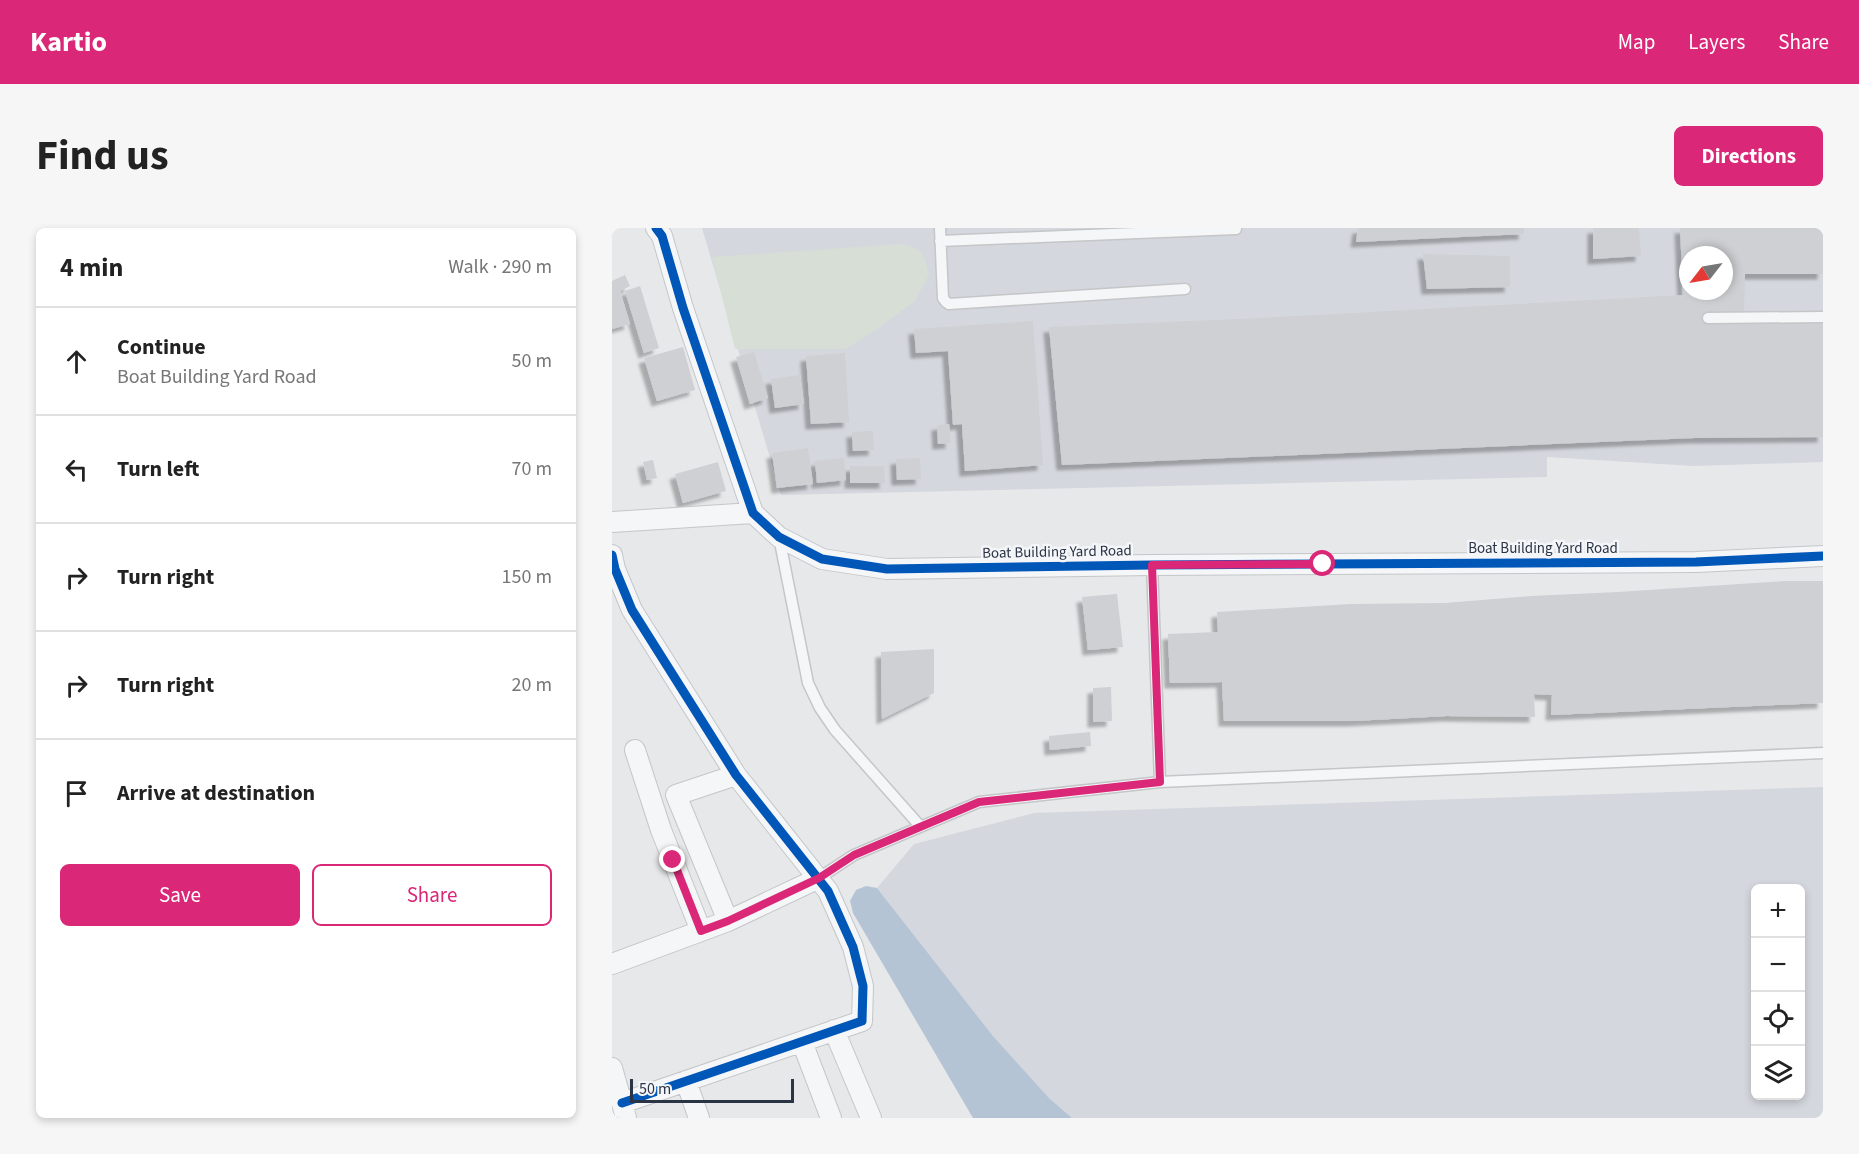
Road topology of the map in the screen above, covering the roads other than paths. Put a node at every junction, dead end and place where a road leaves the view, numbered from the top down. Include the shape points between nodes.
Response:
1 (656, 228) edge
2 (940, 228) edge
3 (1236, 229) edge
4 (940, 241) junction
5 (1185, 289) dead end
6 (1823, 317) edge
7 (1708, 318) dead end
8 (753, 513) junction
9 (612, 522) edge
10 (779, 537) junction
11 (612, 555) edge
12 (1823, 556) edge
13 (1152, 565) junction
14 (635, 750) dead end
15 (1823, 753) edge
16 (736, 775) junction
17 (1160, 782) junction
18 (920, 826) junction
19 (820, 877) junction
20 (728, 921) junction
21 (701, 931) junction
22 (612, 964) edge
23 (834, 1030) junction
24 (802, 1042) junction
25 (612, 1068) edge
26 (686, 1081) junction
27 (624, 1110) edge
28 (699, 1118) edge
29 (831, 1118) edge
30 (871, 1118) edge

1 - 8 street, Boat Building Yard Road via 662,236
2 - 4 lane
3 - 4 lane
4 - 5 lane via 944,298 949,304
6 - 7 lane
8 - 9 street
8 - 10 street, Boat Building Yard Road
10 - 13 street, Boat Building Yard Road via 822,559 887,569
10 - 18 lane via 808,683 820,708
11 - 16 street via 632,610
12 - 13 street, Boat Building Yard Road via 1696,562
13 - 17 lane
14 - 21 street
15 - 17 lane
16 - 19 street
16 - 20 street via 676,795
17 - 18 lane via 979,802
18 - 19 lane via 854,855
19 - 20 street
19 - 23 street via 852,947 862,987 862,1021
20 - 21 street
21 - 22 street
23 - 24 street
23 - 30 street
24 - 26 street
24 - 29 street
25 - 27 street
26 - 27 street
26 - 28 street

